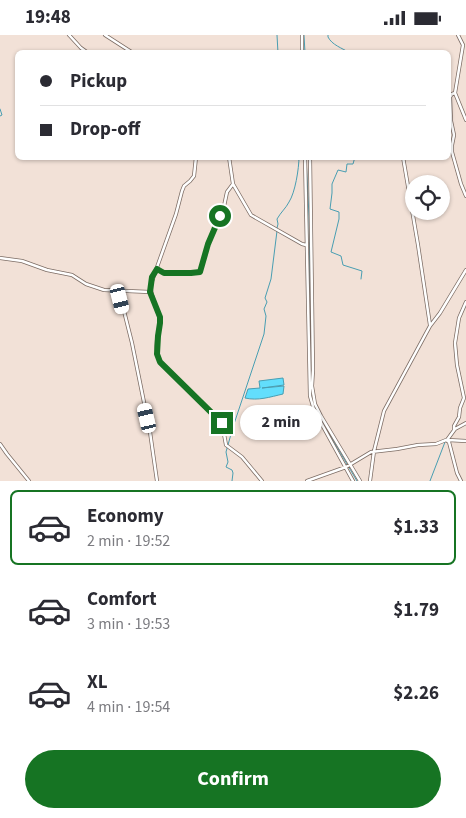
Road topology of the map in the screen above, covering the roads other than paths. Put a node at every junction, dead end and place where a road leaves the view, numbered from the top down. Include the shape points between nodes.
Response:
1 (69, 35) edge
2 (105, 35) edge
3 (302, 35) edge
4 (458, 35) edge
5 (84, 50) edge
6 (128, 50) edge
7 (302, 50) edge
8 (456, 93) junction
9 (451, 96) edge
10 (466, 120) edge
11 (451, 121) edge
12 (196, 160) edge
13 (229, 160) edge
14 (305, 160) edge
15 (310, 160) edge
16 (404, 160) edge
17 (233, 184) junction
18 (466, 196) edge
19 (306, 245) junction
20 (0, 258) edge
21 (157, 269) junction
22 (466, 270) edge
23 (123, 291) junction
24 (150, 292) junction
25 (466, 302) edge
26 (430, 326) junction
27 (466, 423) edge
28 (454, 430) junction
29 (446, 440) junction
30 (466, 441) edge
31 (0, 444) edge
32 (374, 451) junction
33 (350, 464) junction
34 (346, 467) junction
35 (29, 481) edge
36 (157, 481) edge
37 (262, 481) edge
38 (307, 481) edge
39 (354, 481) edge
40 (360, 481) edge
41 (370, 481) edge
42 (461, 481) edge

1 - 5 street
2 - 6 street
3 - 7 street
4 - 8 street via 463,45
8 - 9 street
8 - 10 street
11 - 18 street via 452,145
12 - 21 street via 194,176 182,191
13 - 17 street
14 - 19 street
15 - 33 street via 312,386 315,404
16 - 26 street
17 - 19 street via 251,215
17 - 21 street via 227,192 200,272 164,273
19 - 34 street via 310,396 314,410
20 - 23 street via 72,275 104,290
21 - 24 street
22 - 26 street
23 - 24 street
23 - 36 street via 120,299 132,343
24 - 37 street via 160,317 157,354 160,362 220,420 225,444 242,457
25 - 28 street via 459,319 456,343 464,398
26 - 32 street via 384,411
27 - 28 street
28 - 29 street
29 - 30 street
29 - 32 street
29 - 42 street
31 - 35 street
32 - 33 street
32 - 41 street
33 - 34 street
33 - 40 street
34 - 38 street
34 - 39 street

